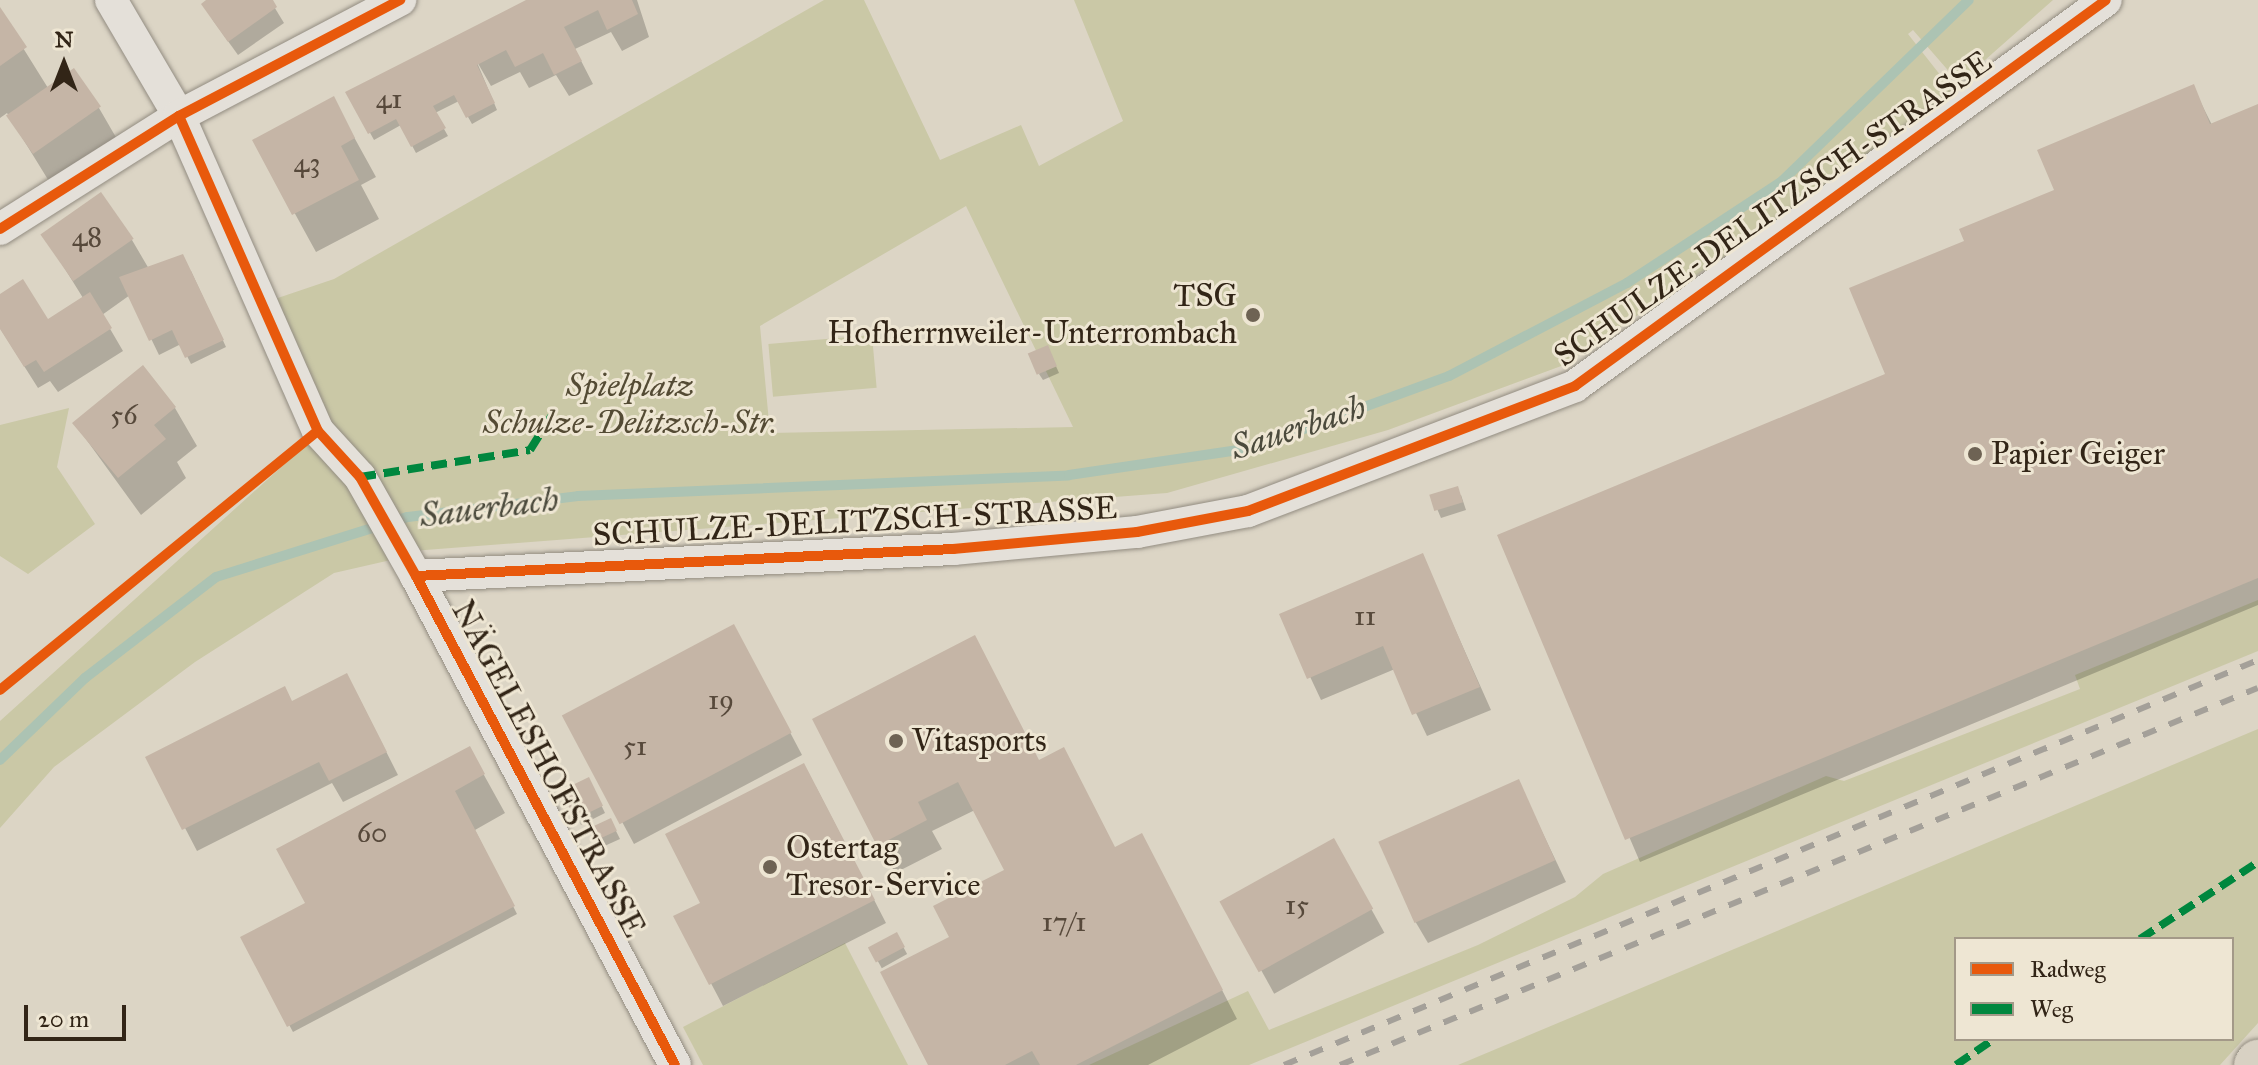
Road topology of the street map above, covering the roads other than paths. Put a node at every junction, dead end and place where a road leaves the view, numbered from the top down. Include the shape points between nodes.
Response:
1 (111, 0) edge
2 (400, 0) edge
3 (2106, 0) edge
4 (179, 116) junction
5 (0, 229) edge
6 (410, 567) junction
7 (675, 1065) edge

1 - 4 street, NÄGELESHOFSTRASSE
2 - 4 street
3 - 6 street, SCHULZE-DELITZSCH-STRASSE via 1575,386 1248,511 1137,532 953,549
4 - 5 street
4 - 6 street, NÄGELESHOFSTRASSE via 318,431 363,484
6 - 7 street, NÄGELESHOFSTRASSE

